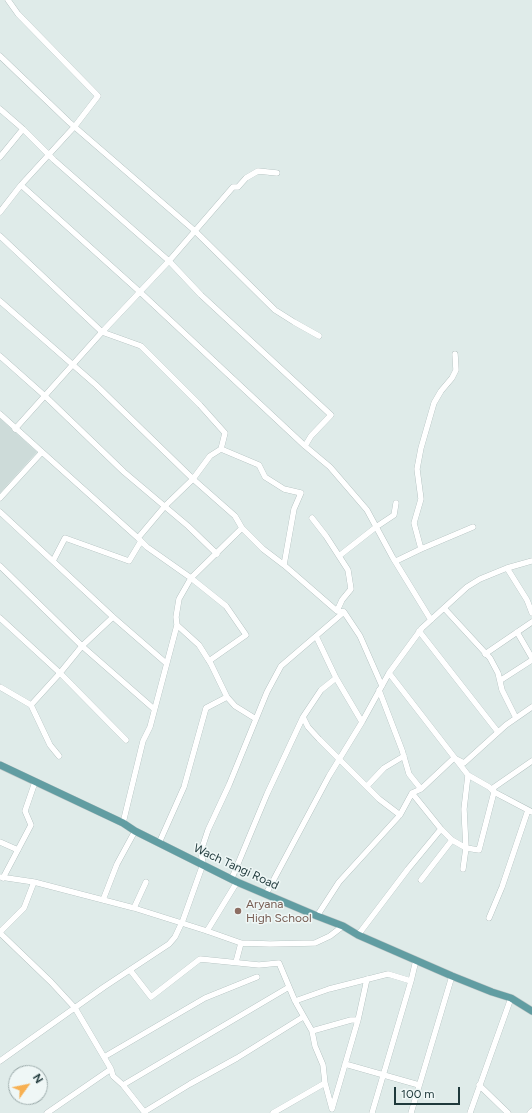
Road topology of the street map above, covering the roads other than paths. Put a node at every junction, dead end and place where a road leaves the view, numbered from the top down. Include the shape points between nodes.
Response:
1 (8, 0) edge
2 (0, 56) edge
3 (0, 109) edge
4 (75, 126) junction
5 (23, 129) junction
6 (49, 155) junction
7 (0, 157) edge
8 (277, 173) dead end
9 (21, 185) junction
10 (0, 212) edge
11 (195, 231) junction
12 (0, 236) edge
13 (169, 261) junction
14 (140, 292) junction
15 (0, 301) edge
16 (102, 332) junction
17 (319, 336) dead end
18 (456, 354) dead end
19 (0, 356) edge
20 (73, 366) junction
21 (45, 396) junction
22 (0, 414) edge
23 (15, 428) junction
24 (305, 446) junction
25 (221, 449) junction
26 (42, 452) junction
27 (193, 479) junction
28 (0, 498) edge
29 (396, 503) dead end
30 (165, 506) junction
31 (0, 512) edge
32 (312, 518) dead end
33 (376, 527) junction
34 (473, 527) dead end
35 (242, 528) junction
36 (140, 539) junction
37 (421, 549) junction
38 (217, 554) junction
39 (339, 556) junction
40 (53, 561) junction
41 (396, 561) junction
42 (532, 562) edge
43 (284, 565) junction
44 (0, 566) edge
45 (507, 568) junction
46 (191, 578) junction
47 (444, 608) junction
48 (337, 611) junction
49 (344, 612) junction
50 (532, 613) edge
51 (113, 617) junction
52 (0, 618) edge
53 (431, 620) junction
54 (532, 622) edge
55 (177, 625) junction
56 (419, 631) junction
57 (517, 632) junction
58 (316, 636) junction
59 (82, 646) junction
60 (485, 654) junction
61 (532, 659) edge
62 (209, 661) junction
63 (166, 663) junction
64 (60, 673) junction
65 (389, 673) junction
66 (336, 678) junction
67 (501, 680) junction
68 (0, 687) edge
69 (381, 688) junction
70 (227, 697) junction
71 (31, 704) junction
72 (532, 707) edge
73 (154, 709) junction
74 (303, 717) junction
75 (516, 718) junction
76 (256, 719) junction
77 (362, 722) junction
78 (498, 732) junction
79 (126, 740) dead end
80 (59, 756) dead end
81 (404, 756) junction
82 (339, 758) junction
83 (454, 758) junction
84 (532, 761) edge
85 (0, 765) edge
86 (468, 775) junction
87 (35, 782) junction
88 (367, 786) junction
89 (421, 789) junction
90 (494, 792) junction
91 (412, 794) junction
92 (530, 811) edge
93 (400, 815) junction
94 (123, 823) junction
95 (441, 829) junction
96 (135, 831) junction
97 (452, 840) junction
98 (0, 842) edge
99 (160, 843) junction
100 (466, 848) junction
101 (18, 850) junction
102 (203, 864) junction
103 (463, 869) dead end
104 (2, 877) edge
105 (234, 880) junction
106 (421, 880) dead end
107 (34, 882) junction
108 (146, 882) dead end
109 (266, 894) junction
110 (103, 900) junction
111 (134, 908) junction
112 (317, 916) junction
113 (489, 918) dead end
114 (181, 924) junction
115 (343, 926) junction
116 (207, 931) junction
117 (0, 932) edge
118 (358, 935) junction
119 (242, 943) junction
120 (416, 960) junction
121 (236, 962) junction
122 (130, 970) junction
123 (452, 976) junction
124 (257, 977) dead end
125 (367, 979) junction
126 (411, 981) junction
127 (289, 988) junction
128 (511, 998) junction
129 (295, 1001) junction
130 (75, 1008) junction
131 (532, 1011) edge
132 (304, 1017) junction
133 (358, 1020) junction
134 (312, 1031) junction
135 (104, 1056) junction
136 (0, 1061) edge
137 (345, 1064) junction
138 (111, 1069) junction
139 (382, 1075) junction
140 (325, 1083) junction
141 (123, 1085) junction
142 (419, 1085) junction
143 (479, 1085) junction
144 (532, 1111) edge
145 (144, 1112) edge
146 (47, 1113) edge
147 (273, 1113) edge
148 (372, 1113) edge
149 (411, 1113) edge
150 (470, 1113) edge
151 (508, 1113) edge
152 (530, 1113) edge

1 - 4 street via 18,14 98,96
2 - 4 street
3 - 5 street
4 - 6 street
4 - 11 street
5 - 6 street
5 - 7 street
6 - 9 street
6 - 13 street
8 - 11 street via 258,171 246,178 238,187 233,187
9 - 10 street
9 - 14 street
11 - 13 street
11 - 17 street via 275,310
12 - 16 street
13 - 14 street
13 - 24 street via 201,296 331,415
14 - 16 street
14 - 24 street
15 - 20 street
16 - 20 street
16 - 25 street via 141,346 225,433
18 - 37 street via 456,370 434,403 417,469 421,499 414,523
19 - 21 street
20 - 21 street
20 - 27 street
21 - 23 street
21 - 30 street via 124,472
22 - 23 street
23 - 26 street
24 - 33 street via 330,467 368,510
25 - 27 street via 210,456
25 - 43 street via 260,465 265,477 284,488 301,493 294,509
26 - 28 street
26 - 36 street
27 - 30 street
27 - 35 street via 235,516
29 - 33 street via 394,515
30 - 36 street
30 - 38 street
31 - 40 street
32 - 39 street
33 - 39 street
33 - 41 street
34 - 37 street
35 - 38 street
35 - 43 street
36 - 40 street via 129,561 65,538
36 - 46 street via 147,547
37 - 41 street
38 - 46 street
39 - 48 street via 348,570 351,589
40 - 51 street
41 - 53 street
42 - 45 street
43 - 48 street
44 - 59 street
45 - 47 street via 467,587
45 - 50 street
46 - 55 street via 179,598
46 - 62 street via 226,606 246,635
47 - 53 street
47 - 60 street
48 - 49 street
49 - 58 street
49 - 69 street via 360,636
51 - 59 street
51 - 63 street
52 - 64 street
53 - 56 street
54 - 57 street
55 - 62 street via 199,645
55 - 63 street
56 - 65 street
56 - 78 street
57 - 60 street
57 - 61 street
58 - 66 street
58 - 76 street via 281,666
59 - 64 street
59 - 73 street
60 - 67 street via 490,658
61 - 67 street
62 - 70 street
63 - 73 street
64 - 71 street
64 - 79 street
65 - 69 street
65 - 83 street
66 - 74 street via 322,690
66 - 77 street
67 - 75 street via 502,690
68 - 71 street
69 - 77 street
69 - 81 street
70 - 76 street via 235,706
70 - 99 street via 206,708 184,787
71 - 80 street via 50,745
72 - 75 street
73 - 94 street via 150,727 143,741
74 - 82 street via 308,727
74 - 105 street via 267,794
75 - 78 street
76 - 102 street via 208,830 201,851
77 - 82 street
78 - 83 street via 464,763
81 - 88 street via 384,768
81 - 89 street via 409,774
82 - 88 street
82 - 109 street
83 - 86 street
83 - 89 street
84 - 90 street via 493,788
85 - 87 main road, Wach Tangi Road
86 - 90 street
86 - 100 street via 464,809
87 - 94 main road, Wach Tangi Road
87 - 101 street via 25,811 31,825
88 - 93 street
89 - 91 street
90 - 92 street
90 - 100 street via 479,850
91 - 93 street
91 - 95 street
92 - 113 street
93 - 112 street via 339,882
94 - 96 main road, Wach Tangi Road
95 - 97 street
95 - 118 street
96 - 99 main road, Wach Tangi Road
96 - 110 street via 117,864
97 - 100 street
97 - 106 street
98 - 101 street
99 - 102 main road, Wach Tangi Road
100 - 103 street
101 - 104 street
102 - 105 main road, Wach Tangi Road
102 - 114 street
104 - 107 street
105 - 109 main road, Wach Tangi Road
105 - 116 street
107 - 110 street
107 - 117 street via 24,908
108 - 111 street
109 - 112 main road, Wach Tangi Road
110 - 111 street
111 - 114 street
112 - 115 main road, Wach Tangi Road
114 - 116 street
114 - 122 street via 175,937 168,944
115 - 118 main road, Wach Tangi Road
115 - 119 street via 330,936 315,942
116 - 119 street
117 - 130 street
118 - 120 main road, Wach Tangi Road
119 - 121 street
120 - 123 main road, Wach Tangi Road
120 - 126 street
121 - 122 street via 200,959 151,997
121 - 127 street via 259,965 279,963
122 - 130 street
123 - 128 main road, Wach Tangi Road
123 - 142 street
124 - 135 street via 205,998
125 - 126 street via 388,974
125 - 129 street
125 - 133 street
126 - 139 street
127 - 129 street
127 - 141 street
128 - 131 main road, Wach Tangi Road
128 - 143 street
129 - 132 street
130 - 135 street
130 - 136 street
132 - 134 street
132 - 145 street
133 - 134 street
133 - 137 street
134 - 140 street via 323,1065
135 - 138 street
137 - 139 street
137 - 140 street via 332,1109
138 - 141 street via 113,1076
138 - 146 street
139 - 142 street
139 - 148 street
140 - 147 street
141 - 145 street
142 - 149 street
143 - 150 street
143 - 151 street
144 - 152 street

